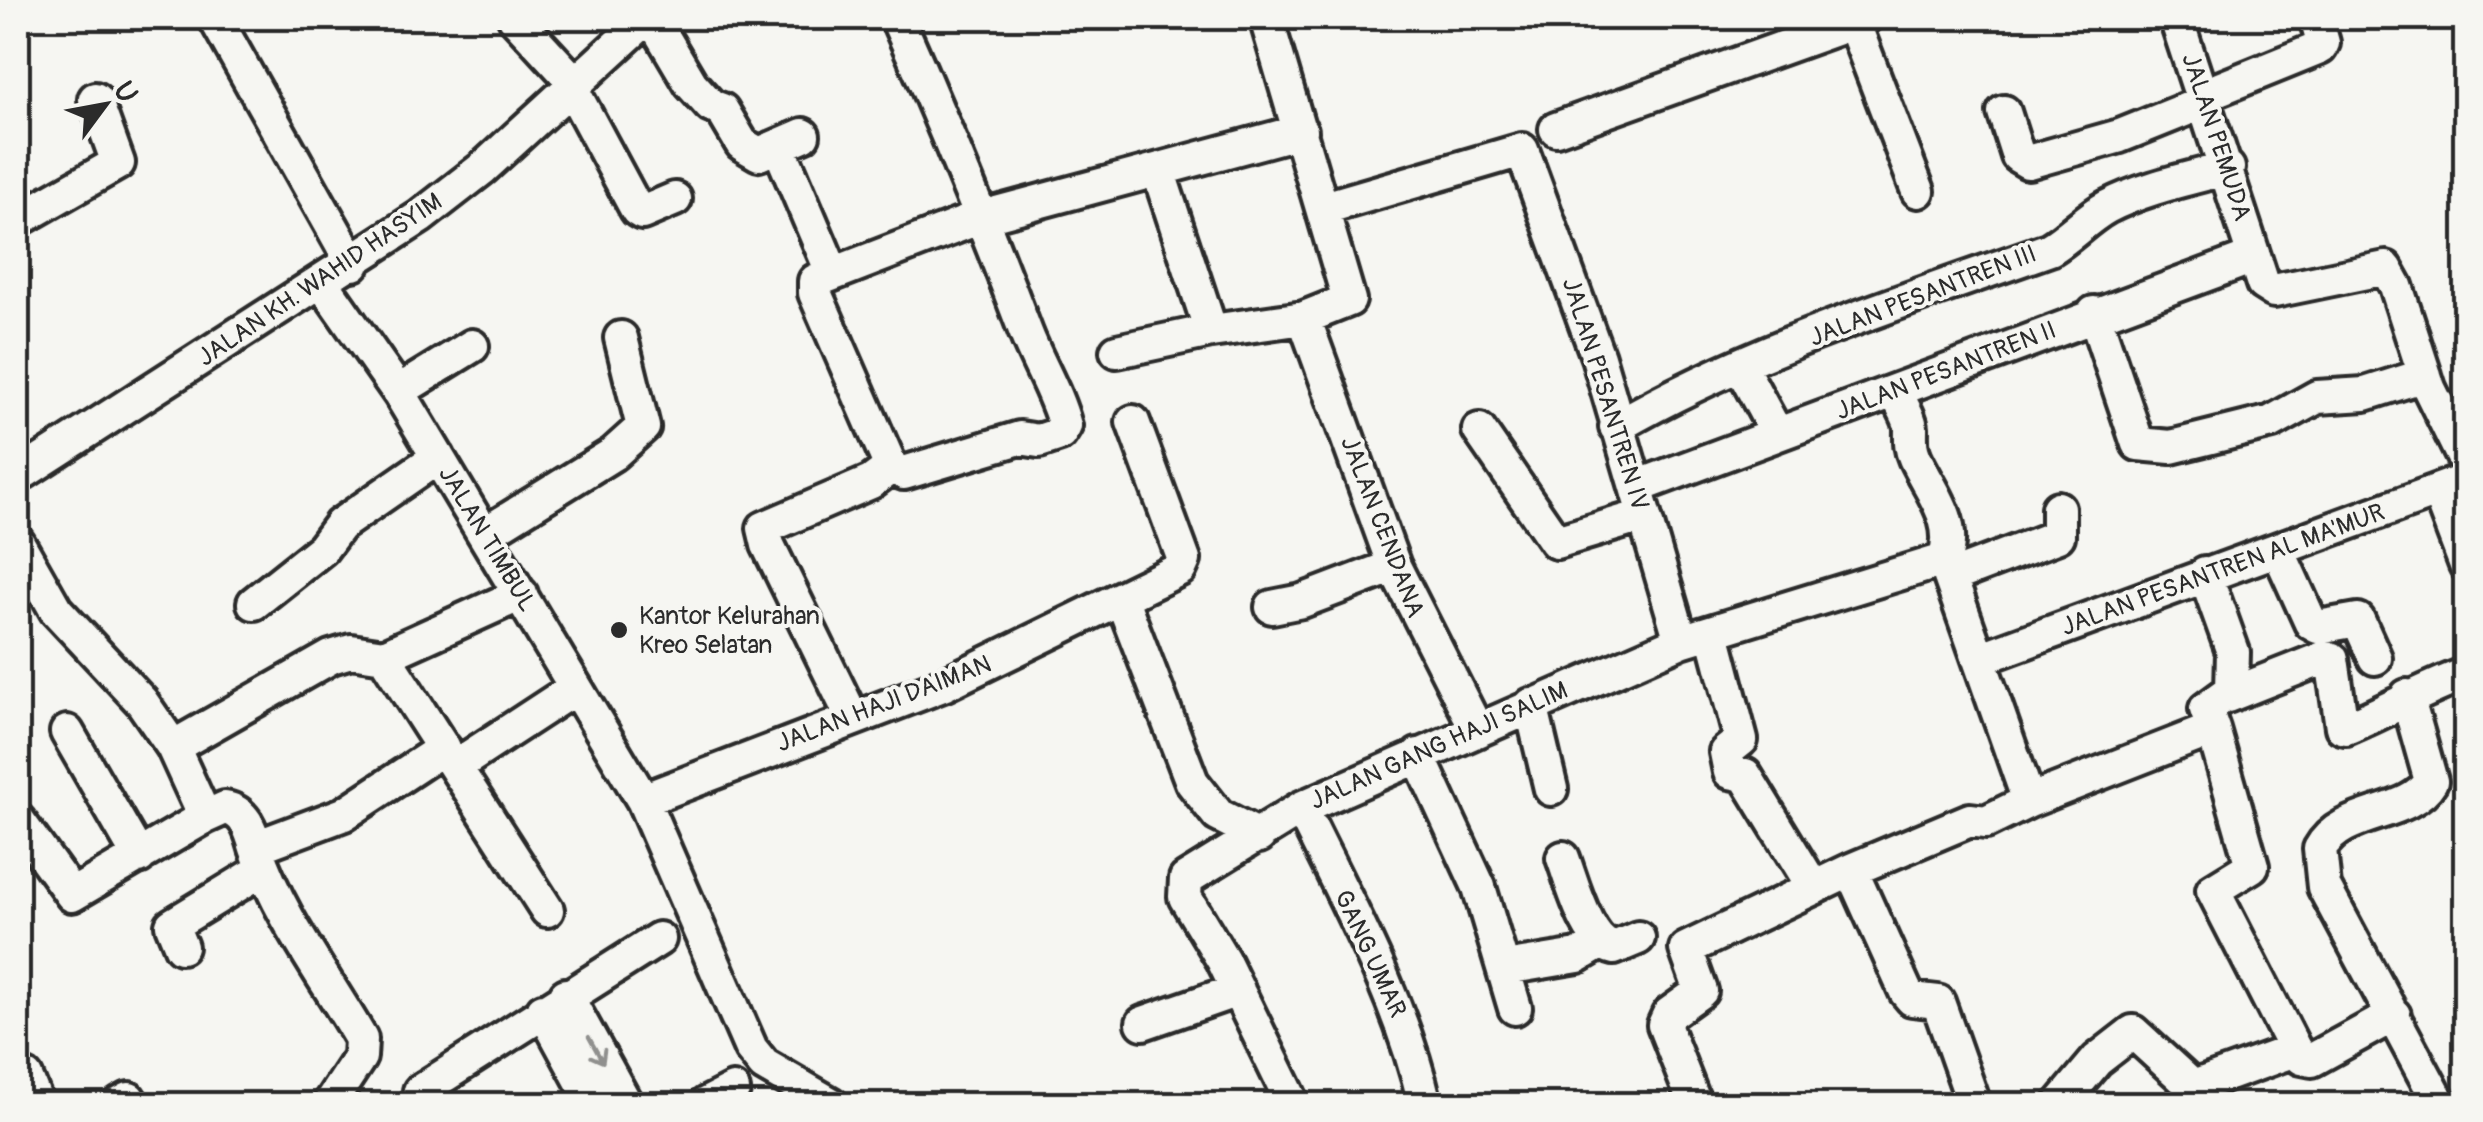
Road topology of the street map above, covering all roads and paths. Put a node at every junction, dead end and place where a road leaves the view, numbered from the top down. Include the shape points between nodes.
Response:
1 (215, 18) edge
2 (515, 18) edge
3 (649, 18) edge
4 (897, 18) edge
5 (1266, 18) edge
6 (2176, 18) edge
7 (2316, 18) edge
8 (1863, 19) edge
9 (574, 86) junction
10 (2205, 98) junction
11 (95, 99) dead end
12 (2004, 112) dead end
13 (1556, 129) dead end
14 (1301, 131) junction
15 (2228, 168) junction
16 (1158, 170) junction
17 (1918, 190) dead end
18 (675, 198) dead end
19 (1324, 208) junction
20 (978, 218) junction
21 (18, 220) edge
22 (2253, 257) junction
23 (353, 264) junction
24 (832, 272) junction
25 (323, 284) junction
26 (2094, 313) junction
27 (1304, 318) junction
28 (1211, 331) junction
29 (621, 338) dead end
30 (472, 346) dead end
31 (1117, 351) dead end
32 (1742, 368) junction
33 (2425, 375) junction
34 (398, 392) junction
35 (1895, 392) junction
36 (1132, 422) dead end
37 (1616, 427) junction
38 (1478, 430) dead end
39 (1777, 434) junction
40 (438, 458) junction
41 (2466, 463) edge
42 (891, 467) junction
43 (18, 474) edge
44 (2452, 486) edge
45 (1641, 501) junction
46 (2058, 508) dead end
47 (486, 533) junction
48 (18, 543) edge
49 (2278, 550) junction
50 (1394, 566) junction
51 (2466, 566) edge
52 (1947, 568) junction
53 (2205, 574) junction
54 (521, 594) junction
55 (1122, 600) junction
56 (254, 602) dead end
57 (1272, 607) dead end
58 (1697, 637) junction
59 (384, 656) junction
60 (2375, 658) dead end
61 (1979, 659) junction
62 (2466, 674) edge
63 (575, 688) junction
64 (2228, 696) junction
65 (2407, 696) junction
66 (1530, 705) junction
67 (852, 717) junction
68 (1476, 728) junction
69 (2213, 730) junction
70 (67, 732) dead end
71 (173, 747) junction
72 (1418, 754) junction
73 (450, 757) junction
74 (1551, 789) dead end
75 (2036, 798) junction
76 (642, 800) junction
77 (1301, 808) junction
78 (205, 818) junction
79 (18, 820) edge
80 (1259, 836) junction
81 (139, 857) junction
82 (1563, 858) dead end
83 (260, 859) junction
84 (1851, 870) junction
85 (1814, 888) junction
86 (547, 910) dead end
87 (1638, 938) dead end
88 (658, 939) dead end
89 (1600, 943) junction
90 (181, 947) dead end
91 (1505, 968) junction
92 (1238, 990) junction
93 (555, 1002) junction
94 (1515, 1008) dead end
95 (2394, 1016) junction
96 (1143, 1023) dead end
97 (2296, 1050) junction
98 (420, 1092) dead end
99 (329, 1104) edge
100 (594, 1104) edge
101 (626, 1104) edge
102 (830, 1104) edge
103 (1293, 1104) edge
104 (1425, 1104) edge
105 (1695, 1104) edge
106 (1974, 1104) edge
107 (2060, 1104) edge
108 (2440, 1104) edge

1 - 23 street
2 - 9 street
3 - 9 street, JALAN KH. WAHID HASYIM
3 - 24 street via 691,84 722,110 742,144 758,154 791,141
4 - 20 street
5 - 14 street
6 - 10 street, JALAN PEMUDA
7 - 10 street via 2320,48
8 - 13 street
8 - 17 street
9 - 18 street via 638,210 642,214
9 - 23 street, JALAN KH. WAHID HASYIM via 484,168
10 - 12 street via 2120,136 2028,162 2018,156
10 - 15 street, JALAN PEMUDA
11 - 21 street via 118,163
14 - 16 street
14 - 19 street
15 - 22 street, JALAN PEMUDA
15 - 32 street, JALAN PESANTREN III via 2133,196 2103,209 2050,249 1859,317
16 - 20 street
16 - 28 street
19 - 27 street via 1349,300
19 - 37 street, JALAN PESANTREN IV via 1522,150 1598,356
20 - 24 street
20 - 42 street via 1065,426 1039,441 1020,438 904,473
22 - 26 street, JALAN PESANTREN II
22 - 33 street via 2263,284 2274,291 2386,268
23 - 25 street, JALAN KH. WAHID HASYIM
24 - 42 street via 815,281 815,294
25 - 34 street, JALAN TIMBUL
25 - 43 street, JALAN KH. WAHID HASYIM
26 - 33 street via 2138,444 2147,447 2272,422 2316,398 2366,394
26 - 35 street, JALAN PESANTREN II
27 - 28 street
27 - 50 street, JALAN CENDANA
28 - 31 street
29 - 47 street via 643,427 612,454
30 - 34 street
32 - 37 street, JALAN PESANTREN III via 1674,394
32 - 39 street
33 - 41 street
34 - 40 street, JALAN TIMBUL
35 - 39 street, JALAN PESANTREN II
35 - 52 street via 1911,426 1916,462 1942,509 1950,544
36 - 55 street, JALAN HAJI DAIMAN via 1184,560 1176,572
37 - 45 street, JALAN PESANTREN IV
38 - 45 street, JALAN PESANTREN II via 1556,542
39 - 45 street, JALAN PESANTREN II
40 - 47 street, JALAN TIMBUL
40 - 56 street via 340,525 322,549
42 - 67 street via 767,524 763,534
44 - 49 street, JALAN PESANTREN AL MA'MUR
44 - 51 street
45 - 58 street, JALAN PESANTREN IV
46 - 52 street, JALAN GANG HAJI SALIM via 2058,536
47 - 54 street, JALAN TIMBUL
48 - 71 street via 56,610 142,702
49 - 53 street, JALAN PESANTREN AL MA'MUR
49 - 60 street via 2311,624 2358,620
50 - 57 street
50 - 68 street, JALAN CENDANA
52 - 58 street, JALAN GANG HAJI SALIM
52 - 61 street
53 - 61 street, JALAN PESANTREN AL MA'MUR
53 - 64 street via 2233,652
54 - 59 street
54 - 63 street, JALAN TIMBUL
55 - 67 street, JALAN HAJI DAIMAN via 945,684
55 - 80 street via 1192,782 1218,814
58 - 66 street, JALAN GANG HAJI SALIM
58 - 85 street, JALAN PESANTREN IV via 1741,740 1726,752 1730,772 1745,775
59 - 71 street via 351,650 331,658
59 - 73 street
61 - 75 street
62 - 65 street
63 - 73 street
63 - 76 street, JALAN TIMBUL
64 - 65 street via 2326,657 2332,659 2342,727
64 - 69 street via 2206,709
65 - 95 street via 2431,781 2418,795 2354,820 2320,850 2324,887
66 - 68 street, JALAN GANG HAJI SALIM
66 - 74 street
67 - 76 street, JALAN HAJI DAIMAN
68 - 72 street, JALAN GANG HAJI SALIM
69 - 75 street
69 - 97 street via 2252,866 2213,890
70 - 81 street
71 - 78 street
72 - 77 street, JALAN GANG HAJI SALIM
72 - 91 street via 1479,888
73 - 83 street
73 - 86 street
75 - 84 street
76 - 102 street, JALAN TIMBUL via 751,1049 764,1065
77 - 80 street, JALAN GANG HAJI SALIM
77 - 104 street, GANG UMAR via 1395,1002
78 - 81 street
78 - 83 street via 225,808 239,812
79 - 81 street via 72,894
80 - 92 street, JALAN GANG HAJI SALIM via 1182,887
82 - 89 street
83 - 90 street via 172,926
83 - 99 street via 361,1039 360,1058
84 - 85 street
84 - 106 street via 1906,992 1938,1002
85 - 105 street via 1686,949 1702,991 1664,1025
87 - 89 street via 1614,948
88 - 93 street
89 - 91 street via 1578,956
91 - 94 street
92 - 96 street
92 - 103 street, JALAN GANG HAJI SALIM
93 - 98 street
93 - 100 street
93 -> 101 street
95 - 97 street via 2312,1060
95 - 108 street
97 - 107 street via 2192,1086 2133,1032 2097,1060

